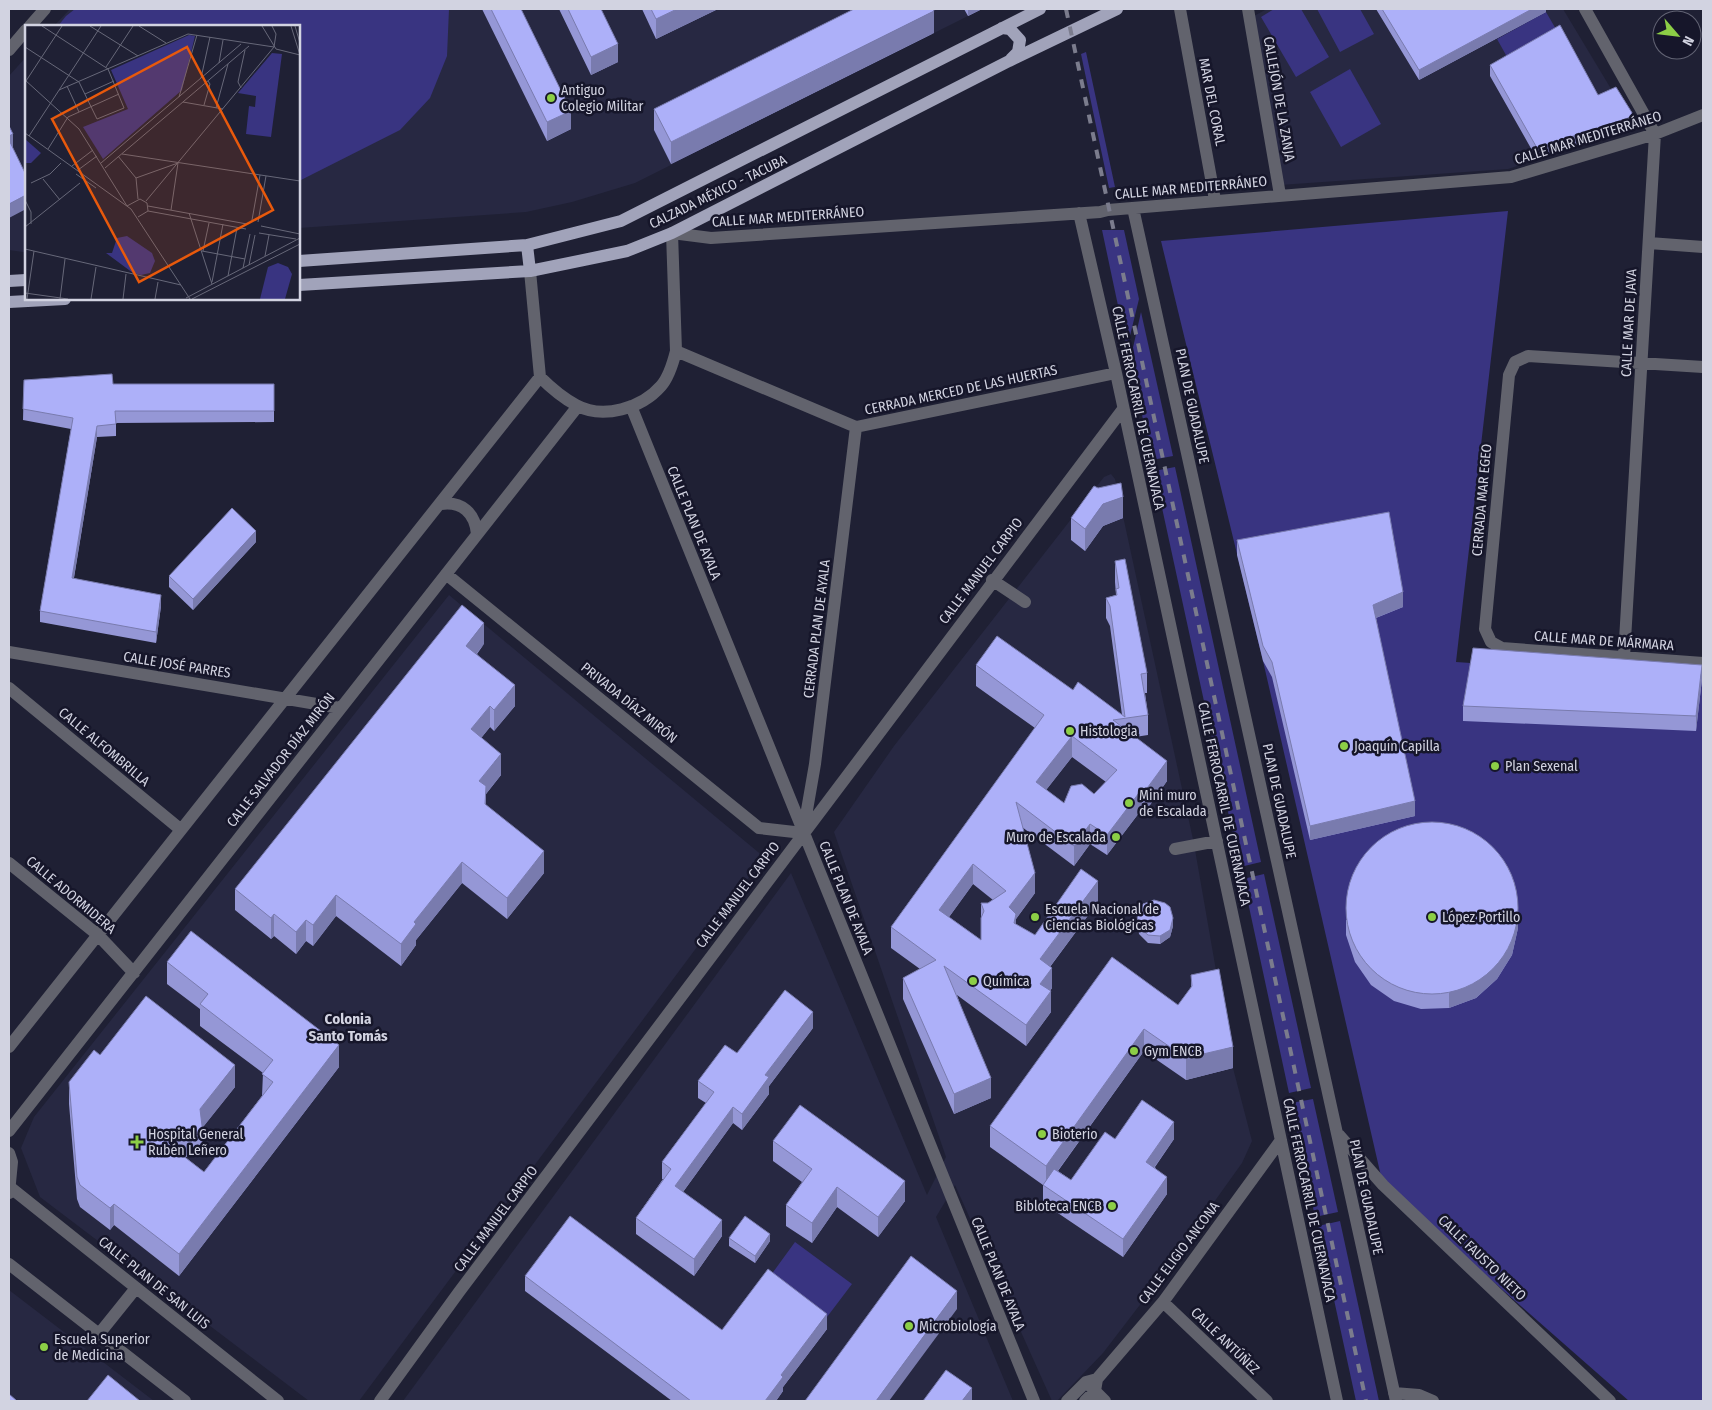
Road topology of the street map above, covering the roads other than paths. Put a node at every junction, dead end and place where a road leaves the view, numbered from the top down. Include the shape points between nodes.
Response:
1 (45, 9) edge
2 (1040, 9) edge
3 (1117, 9) edge
4 (1180, 9) edge
5 (1248, 9) edge
6 (1585, 9) edge
7 (31, 25) edge
8 (1002, 28) junction
9 (25, 31) edge
10 (9, 50) edge
11 (1009, 61) junction
12 (1703, 115) edge
13 (1655, 134) junction
14 (1280, 195) junction
15 (1216, 200) junction
16 (1133, 208) junction
17 (1079, 213) junction
18 (672, 233) junction
19 (1649, 243) junction
20 (527, 245) junction
21 (1703, 247) edge
22 (300, 261) edge
23 (530, 271) junction
24 (25, 280) edge
25 (9, 281) edge
26 (300, 285) edge
27 (46, 300) edge
28 (9, 302) edge
29 (676, 351) junction
30 (1642, 364) junction
31 (1703, 367) edge
32 (1116, 373) junction
33 (540, 377) junction
34 (578, 406) junction
35 (631, 406) junction
36 (1124, 408) junction
37 (856, 427) junction
38 (441, 504) junction
39 (477, 534) junction
40 (446, 574) junction
41 (992, 580) junction
42 (1025, 602) dead end
43 (1502, 648) joint
44 (9, 652) edge
45 (1624, 657) junction
46 (1703, 663) edge
47 (9, 688) edge
48 (286, 698) junction
49 (340, 708) junction
50 (180, 829) junction
51 (803, 833) junction
52 (1216, 841) junction
53 (1175, 849) dead end
54 (9, 863) edge
55 (98, 935) junction
56 (134, 973) junction
57 (11, 1039) edge
58 (9, 1131) edge
59 (1337, 1133) junction
60 (1281, 1140) junction
61 (9, 1153) edge
62 (10, 1191) edge
63 (9, 1264) edge
64 (136, 1288) junction
65 (1163, 1302) junction
66 (99, 1334) junction
67 (1092, 1384) junction
68 (1395, 1397) edge
69 (185, 1401) edge
70 (278, 1401) edge
71 (380, 1401) edge
72 (1034, 1401) edge
73 (1067, 1401) edge
74 (1085, 1401) edge
75 (1105, 1401) edge
76 (1267, 1401) edge
77 (1337, 1401) edge
78 (1433, 1401) edge
79 (1610, 1401) edge

1 - 7 street
2 - 8 main road, CALZADA MÉXICO - TACUBA
3 - 11 main road, CALZADA MÉXICO - TACUBA
4 - 15 street, MAR DEL CORAL
5 - 14 street, CALLEJÓN DE LA ZANJA
6 - 13 street
8 - 11 main road via 1010,29 1020,40 1018,52
8 - 20 main road, CALZADA MÉXICO - TACUBA via 621,221
9 - 10 street
11 - 18 main road, CALZADA MÉXICO - TACUBA
12 - 13 street, CALLE MAR MEDITERRÁNEO
13 - 14 street, CALLE MAR MEDITERRÁNEO via 1511,177
13 - 19 street, CALLE MAR DE JAVA
14 - 15 street, CALLE MAR MEDITERRÁNEO
15 - 16 street, CALLE MAR MEDITERRÁNEO
16 - 17 street, CALLE MAR MEDITERRÁNEO
16 - 59 street, PLAN DE GUADALUPE
17 - 18 street, CALLE MAR MEDITERRÁNEO via 711,238
17 - 32 street, CALLE FERROCARRIL DE CUERNAVACA
18 - 23 main road, CALZADA MÉXICO - TACUBA via 627,251
18 - 29 street
19 - 21 street
19 - 30 street, CALLE MAR DE JAVA
20 - 22 main road, CALZADA MÉXICO - TACUBA
20 - 23 main road
23 - 26 main road, CALZADA MÉXICO - TACUBA
23 - 33 street
24 - 25 main road
27 - 28 main road
29 - 35 street via 662,385 648,400
29 - 37 street, CERRADA MERCED DE LAS HUERTAS
30 - 31 street
30 - 43 street, CERRADA MAR EGEO via 1528,356 1516,362 1509,375 1485,629 1490,642
30 - 45 street, CALLE MAR DE JAVA
32 - 36 street, CALLE FERROCARRIL DE CUERNAVACA
32 - 37 street, CERRADA MERCED DE LAS HUERTAS
33 - 34 street
33 - 38 street
34 - 35 street via 612,412
34 - 39 street, CALLE SALVADOR DÍAZ MIRÓN
35 - 51 street, CALLE PLAN DE AYALA
36 - 41 street, CALLE MANUEL CARPIO
36 - 52 street, CALLE FERROCARRIL DE CUERNAVACA
37 - 51 street, CERRADA PLAN DE AYALA via 815,764
38 - 39 street via 450,503 467,509 473,516
38 - 48 street
39 - 40 street, CALLE SALVADOR DÍAZ MIRÓN
40 - 49 street, CALLE SALVADOR DÍAZ MIRÓN
40 - 51 street, PRIVADA DÍAZ MIRÓN via 759,828
41 - 42 street
41 - 51 street, CALLE MANUEL CARPIO
43 - 45 street, CALLE MAR DE MÁRMARA
44 - 48 street, CALLE JOSÉ PARRES
45 - 46 street, CALLE MAR DE MÁRMARA
47 - 50 street, CALLE ALFOMBRILLA
48 - 49 street, CALLE JOSÉ PARRES
48 - 50 street
49 - 56 street, CALLE SALVADOR DÍAZ MIRÓN
50 - 55 street
51 - 71 street, CALLE MANUEL CARPIO
51 - 72 street, CALLE PLAN DE AYALA
52 - 53 street
52 - 60 street, CALLE FERROCARRIL DE CUERNAVACA
54 - 55 street, CALLE ADORMIDERA
55 - 56 street, CALLE ADORMIDERA
55 - 57 street
56 - 58 street, CALLE SALVADOR DÍAZ MIRÓN
59 - 68 street, PLAN DE GUADALUPE
59 - 79 street, CALLE FAUSTO NIETO via 1383,1185
60 - 65 street, CALLE ELIGIO ANCONA
60 - 77 street, CALLE FERROCARRIL DE CUERNAVACA
61 - 62 street via 12,1162
62 - 64 street, CALLE PLAN DE SAN LUIS
63 - 66 street
64 - 66 street
64 - 70 street, CALLE PLAN DE SAN LUIS
65 - 67 street, CALLE ELIGIO ANCONA
65 - 76 street, CALLE ANTÚÑEZ
66 - 69 street
67 - 73 street, CALLE ELIGIO ANCONA
67 - 74 street, CALLE ELIGIO ANCONA
67 - 75 street
68 - 78 street via 1419,1395

